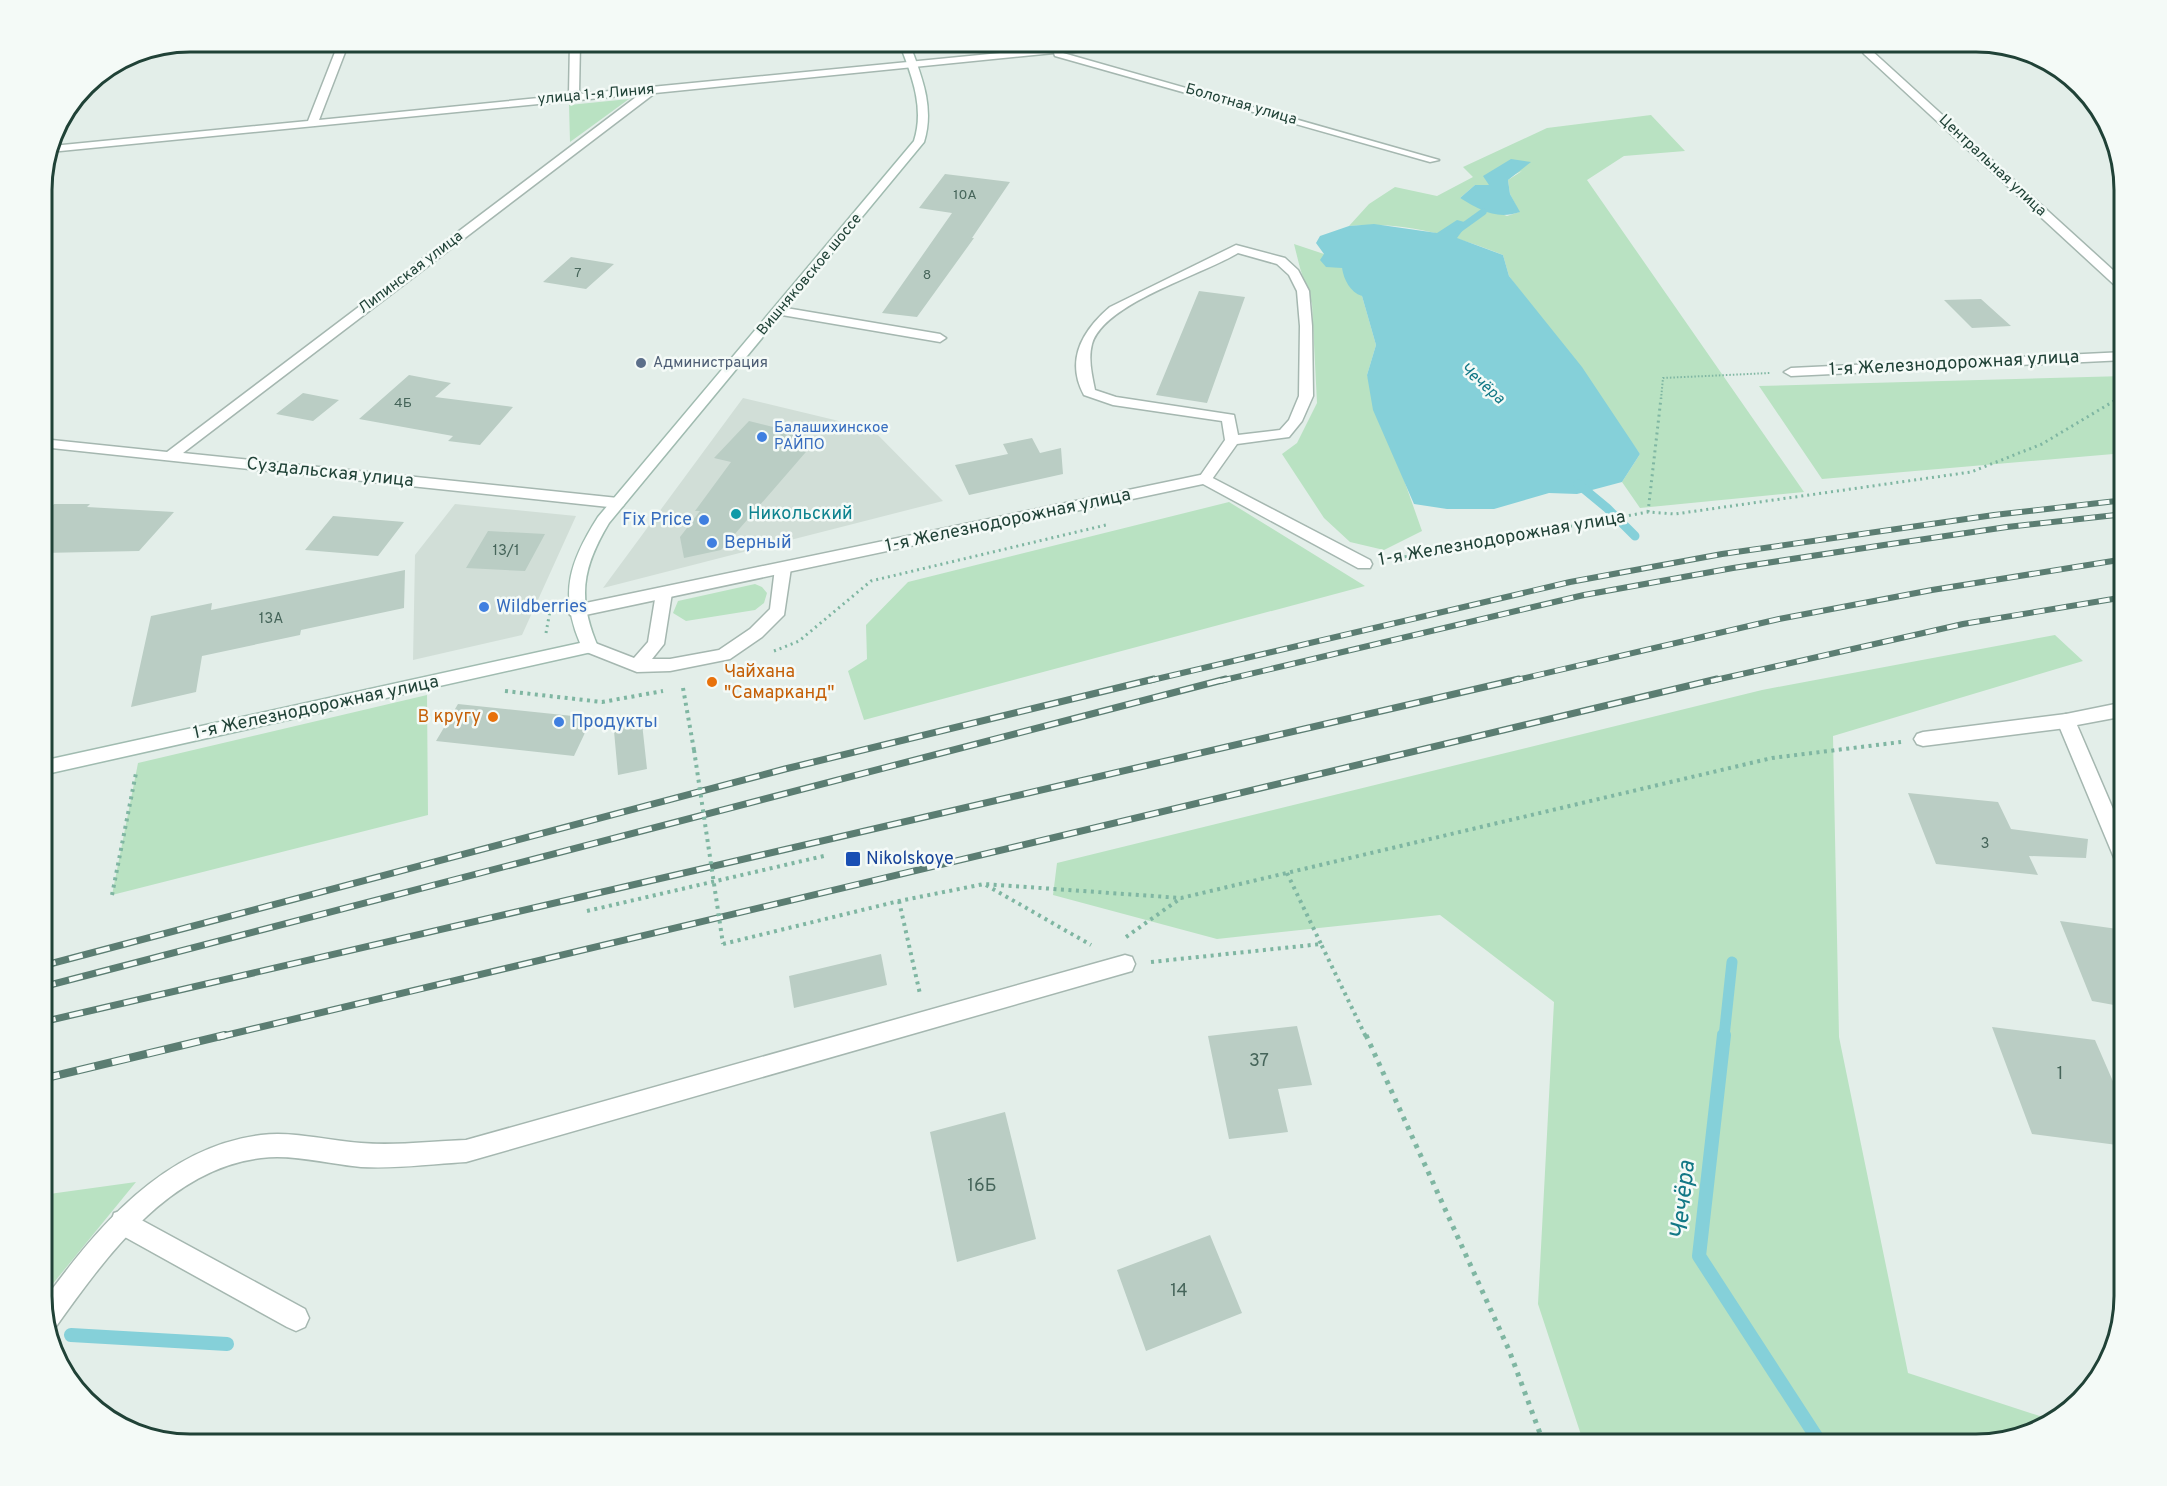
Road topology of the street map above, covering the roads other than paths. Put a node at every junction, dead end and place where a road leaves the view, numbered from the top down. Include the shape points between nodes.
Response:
1 (340, 52) edge
2 (575, 52) edge
3 (908, 52) edge
4 (1038, 52) edge
5 (1052, 52) edge
6 (1867, 52) edge
7 (912, 64) junction
8 (652, 90) junction
9 (574, 97) junction
10 (313, 122) junction
11 (59, 148) edge
12 (1434, 160) dead end
13 (2114, 278) edge
14 (780, 311) junction
15 (940, 338) dead end
16 (2114, 357) edge
17 (1791, 372) road end
18 (1232, 440) junction
19 (53, 444) edge
20 (170, 456) junction
21 (1205, 478) junction
22 (618, 503) junction
23 (1364, 564) road end
24 (783, 568) junction
25 (664, 593) junction
26 (576, 611) junction
27 (590, 647) junction
28 (637, 666) junction
29 (2114, 711) edge
30 (2066, 721) junction
31 (1923, 739) road end
32 (53, 766) edge
33 (2114, 834) edge
34 (1125, 964) road end
35 (123, 1222) junction
36 (53, 1308) edge
37 (297, 1318) dead end

1 - 10 street
2 - 9 street
3 - 7 street, Вишняковское шоссе
4 - 7 street, улица 1-я Линия
5 - 12 street, Болотная улица
6 - 13 street, Центральная улица
7 - 8 street, улица 1-я Линия
7 - 14 street, Вишняковское шоссе via 925,112 919,142
8 - 9 street, улица 1-я Линия
8 - 20 street, Липинская улица
9 - 10 street, улица 1-я Линия
10 - 11 street, улица 1-я Линия
14 - 15 street
14 - 22 street, Вишняковское шоссе
16 - 17 street, 1-я Железнодорожная улица
18 - 18 street via 1229,418 1113,401 1089,392 1083,364 1088,337 1108,313 1221,261 1236,249 1281,261 1294,273 1303,291 1306,396 1295,421 1284,434
18 - 21 street
19 - 20 street, Суздальская улица
20 - 22 street, Суздальская улица
21 - 23 street, 1-я Железнодорожная улица
21 - 24 street, 1-я Железнодорожная улица
22 - 26 street, Вишняковское шоссе via 591,538 582,561 576,583
24 - 25 street, 1-я Железнодорожная улица
24 - 28 street via 778,611 756,633 723,655 670,665
25 - 26 street, 1-я Железнодорожная улица
25 - 28 street via 656,644
26 - 27 street, Вишняковское шоссе
27 - 28 street
27 - 32 street, 1-я Железнодорожная улица
29 - 30 street
30 - 31 street
30 - 33 street
34 - 35 street via 466,1151 362,1155 290,1145 248,1148 190,1169
35 - 36 street
35 - 37 street

